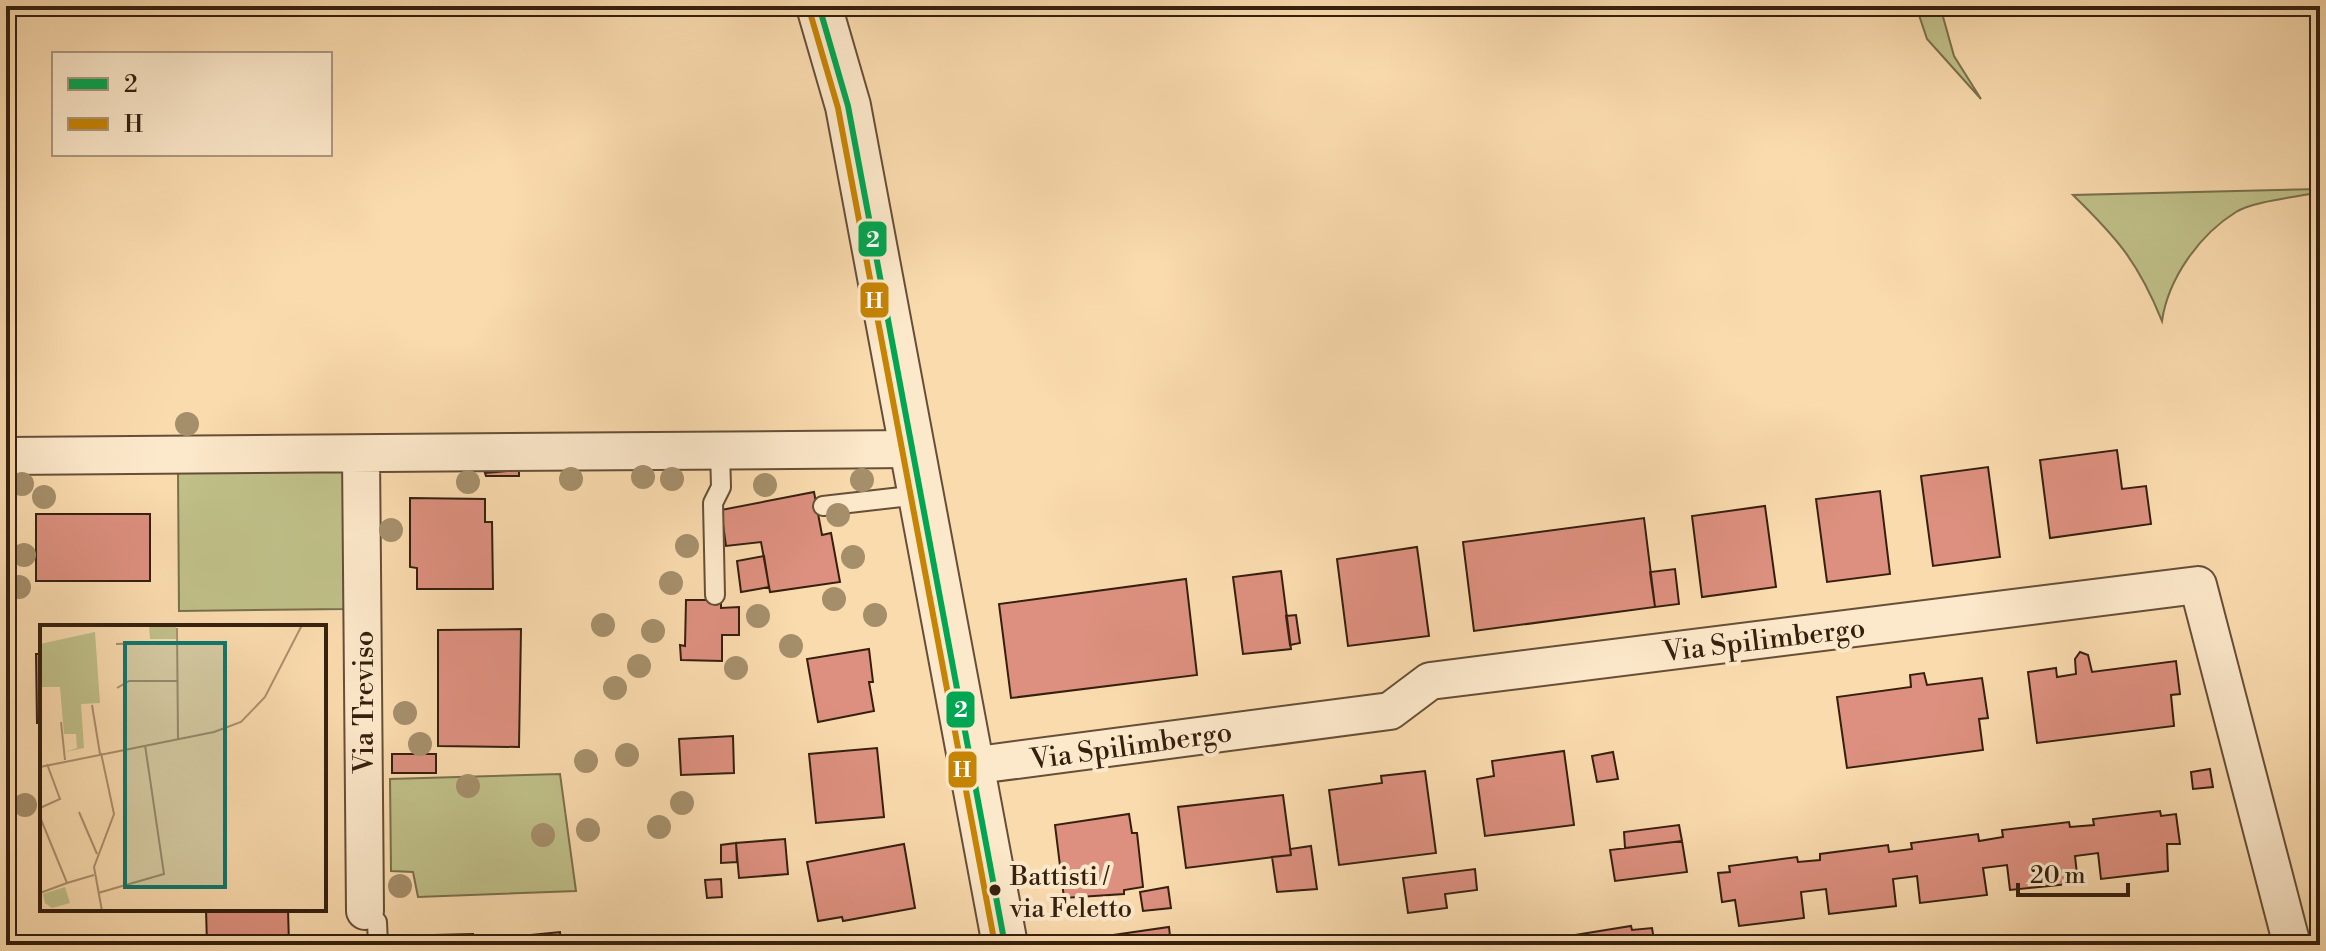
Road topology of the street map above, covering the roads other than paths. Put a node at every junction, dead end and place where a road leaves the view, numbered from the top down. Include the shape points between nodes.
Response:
1 (819, 6) edge
2 (911, 449) junction
3 (720, 451) junction
4 (361, 454) junction
5 (6, 456) edge
6 (919, 495) junction
7 (823, 506) dead end
8 (715, 595) dead end
9 (970, 766) junction
10 (365, 911) joint
11 (6, 939) edge
12 (8, 945) edge
13 (378, 945) edge
14 (1005, 945) edge
15 (2292, 945) edge

1 - 2 street via 848,106
2 - 3 street
2 - 6 street
3 - 4 street
3 - 8 lane via 721,487 713,503
4 - 5 street
4 - 10 street, Via Treviso
6 - 7 lane
6 - 9 street
9 - 14 street
9 - 15 street, Via Spilimbergo via 1390,711 1430,681 2198,585
10 - 13 lane, Via Treviso via 377,922
11 - 12 lane

